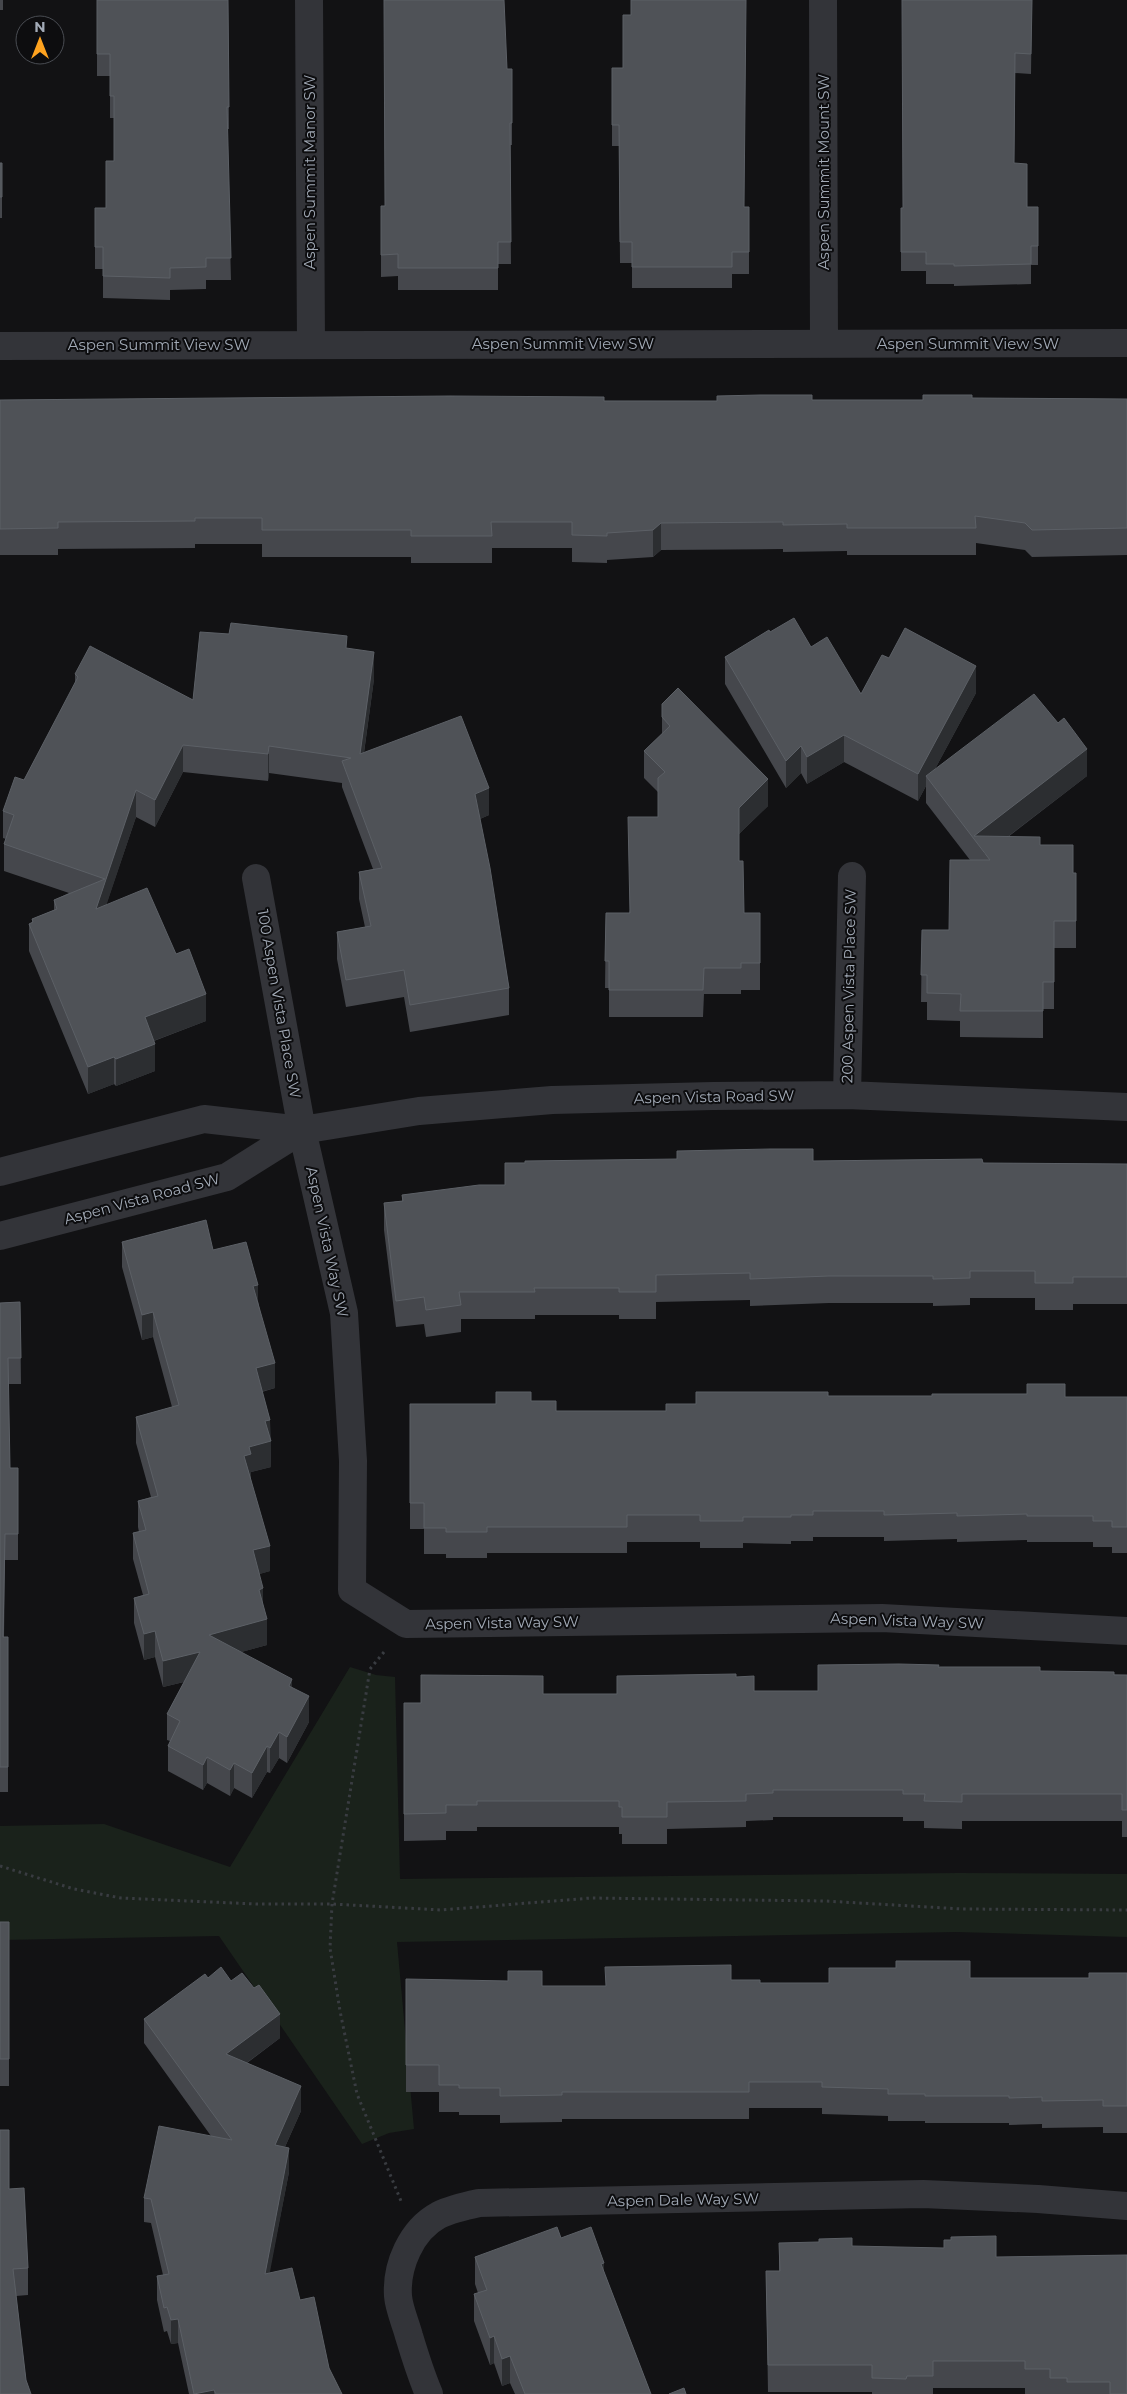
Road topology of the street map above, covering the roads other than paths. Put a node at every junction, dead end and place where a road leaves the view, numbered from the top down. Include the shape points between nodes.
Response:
1 (309, 0) edge
2 (823, 0) edge
3 (1127, 343) edge
4 (311, 344) junction
5 (824, 344) junction
6 (0, 346) edge
7 (852, 876) dead end
8 (256, 878) dead end
9 (846, 1095) junction
10 (1127, 1107) edge
11 (302, 1130) junction
12 (0, 1172) edge
13 (0, 1236) edge
14 (1127, 1630) edge
15 (1127, 2206) edge
16 (429, 2394) edge

1 - 4 street, Aspen Summit Manor SW
2 - 5 street, Aspen Summit Mount SW
3 - 5 street, Aspen Summit View SW
4 - 5 street, Aspen Summit View SW
4 - 6 street, Aspen Summit View SW
7 - 9 street, 200 Aspen Vista Place SW
8 - 11 street, 100 Aspen Vista Place SW
9 - 10 street, Aspen Vista Road SW
9 - 11 street, Aspen Vista Road SW via 552,1100 419,1111
11 - 12 street, Aspen Vista Road SW via 204,1119
11 - 13 street, Aspen Vista Road SW via 227,1177
11 - 14 street, Aspen Vista Way SW via 344,1313 353,1461 352,1590 406,1624 882,1618
15 - 16 street, Aspen Dale Way SW via 923,2194 479,2203 457,2208 437,2216 416,2236 400,2267 398,2297

